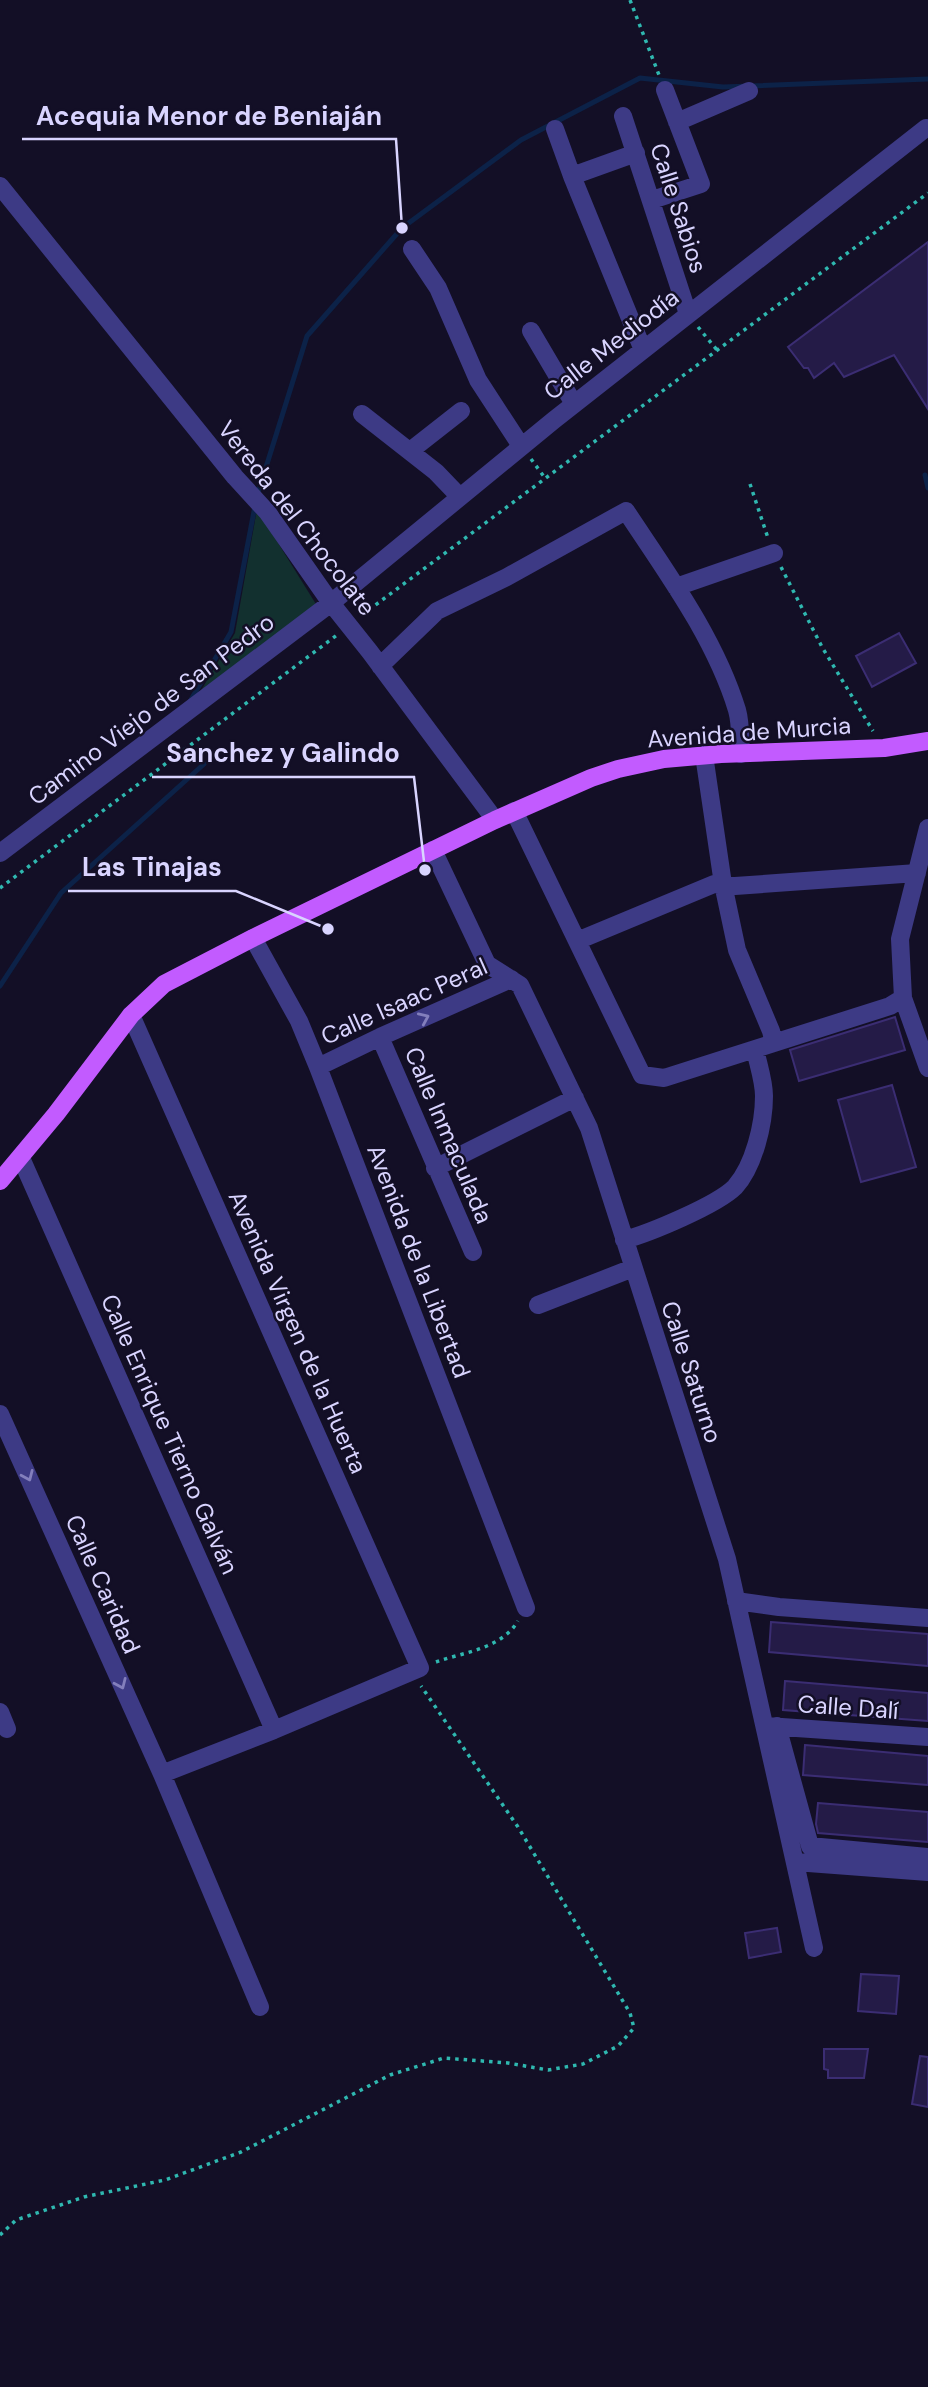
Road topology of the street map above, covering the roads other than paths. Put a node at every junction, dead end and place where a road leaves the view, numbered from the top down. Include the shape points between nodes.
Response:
1 (665, 90) road end
2 (749, 92) dead end
3 (623, 116) dead end
4 (677, 122) junction
5 (926, 128) edge
6 (555, 129) dead end
7 (636, 153) junction
8 (572, 176) junction
9 (0, 186) edge
10 (652, 200) junction
11 (412, 249) dead end
12 (688, 314) junction
13 (531, 331) dead end
14 (643, 350) junction
15 (574, 404) junction
16 (461, 411) dead end
17 (362, 414) dead end
18 (521, 446) junction
19 (410, 452) junction
20 (460, 496) junction
21 (774, 553) road end
22 (676, 587) junction
23 (331, 603) junction
24 (380, 666) junction
25 (928, 741) edge
26 (741, 754) junction
27 (704, 755) junction
28 (514, 811) junction
29 (495, 820) junction
30 (928, 828) edge
31 (433, 850) junction
32 (0, 853) edge
33 (918, 873) junction
34 (723, 884) junction
35 (253, 938) junction
36 (577, 941) junction
37 (511, 979) junction
38 (903, 998) junction
39 (131, 1015) junction
40 (380, 1037) junction
41 (774, 1043) junction
42 (755, 1049) junction
43 (318, 1067) junction
44 (928, 1068) edge
45 (575, 1098) junction
46 (21, 1158) junction
47 (435, 1168) junction
48 (0, 1181) edge
49 (624, 1240) junction
50 (473, 1252) dead end
51 (633, 1268) junction
52 (538, 1305) dead end
53 (0, 1414) edge
54 (736, 1601) junction
55 (526, 1608) road end
56 (928, 1618) edge
57 (0, 1712) edge
58 (770, 1726) junction
59 (7, 1729) dead end
60 (274, 1730) junction
61 (928, 1737) edge
62 (162, 1774) junction
63 (928, 1857) edge
64 (795, 1862) junction
65 (928, 1871) edge
66 (814, 1948) dead end
67 (260, 2007) dead end

1 - 4 street
2 - 4 street
3 - 7 street, Calle Sabios
4 - 10 street via 701,184
5 - 12 street, Calle Mediodía
6 - 8 street
7 - 8 street
7 - 10 street, Calle Sabios
8 - 14 street
9 - 23 street, Vereda del Chocolate via 268,513
10 - 12 street, Calle Sabios
11 - 18 street via 438,288 478,380
12 - 14 street, Calle Mediodía
13 - 15 street
14 - 15 street, Calle Mediodía
15 - 18 street, Calle Mediodía
16 - 19 street
17 - 19 street
18 - 20 street, Calle Mediodía
19 - 20 street
20 - 23 street, Calle Mediodía
21 - 22 street
22 - 24 street via 626,511 437,611
22 - 26 street via 725,680 737,712
23 - 24 street, Vereda del Chocolate
23 - 32 street, Camino Viejo de San Pedro
24 - 29 street, Vereda del Chocolate
25 - 26 main road, Avenida de Murcia via 884,748
26 - 27 main road, Avenida de Murcia
27 - 28 main road, Avenida de Murcia via 618,769
27 - 34 street
28 - 29 main road, Avenida de Murcia
28 - 36 street
29 - 31 main road, Avenida de Murcia
30 - 33 street
31 - 35 main road, Avenida de Murcia
31 - 37 street, Calle Saturno via 487,964
33 - 34 street
33 - 38 street via 900,939
34 - 36 street
34 - 41 street via 737,950
35 - 39 main road, Avenida de Murcia via 171,980
35 - 43 street, Avenida de la Libertad via 299,1021
36 - 42 street via 642,1074 664,1078
40 -> 37 street, Calle Isaac Peral
37 - 45 street, Calle Saturno via 520,985
38 - 41 street
38 - 44 street
39 - 46 main road, Avenida de Murcia
39 - 60 street, Avenida Virgen de la Huerta via 415,1669
40 - 43 street, Calle Isaac Peral
40 - 47 street, Calle Inmaculada
41 - 42 street
42 - 49 street via 764,1096 760,1129 754,1158 734,1188 696,1210
43 - 55 street, Avenida de la Libertad
45 - 47 street
45 - 49 street, Calle Saturno
46 - 48 main road, Avenida de Murcia
46 - 60 street, Calle Enrique Tierno Galván
47 - 50 street, Calle Inmaculada
49 - 51 street, Calle Saturno
51 - 52 street
51 - 54 street, Calle Saturno via 727,1559
53 -> 62 street, Calle Caridad
54 - 56 street
54 - 58 street, Calle Saturno
57 - 59 street
58 - 61 street, Calle Dalí
58 - 63 street via 810,1846
58 - 64 street, Calle Saturno
60 - 62 street
62 - 67 street, Calle Caridad
64 - 65 street
64 - 66 street, Calle Saturno

